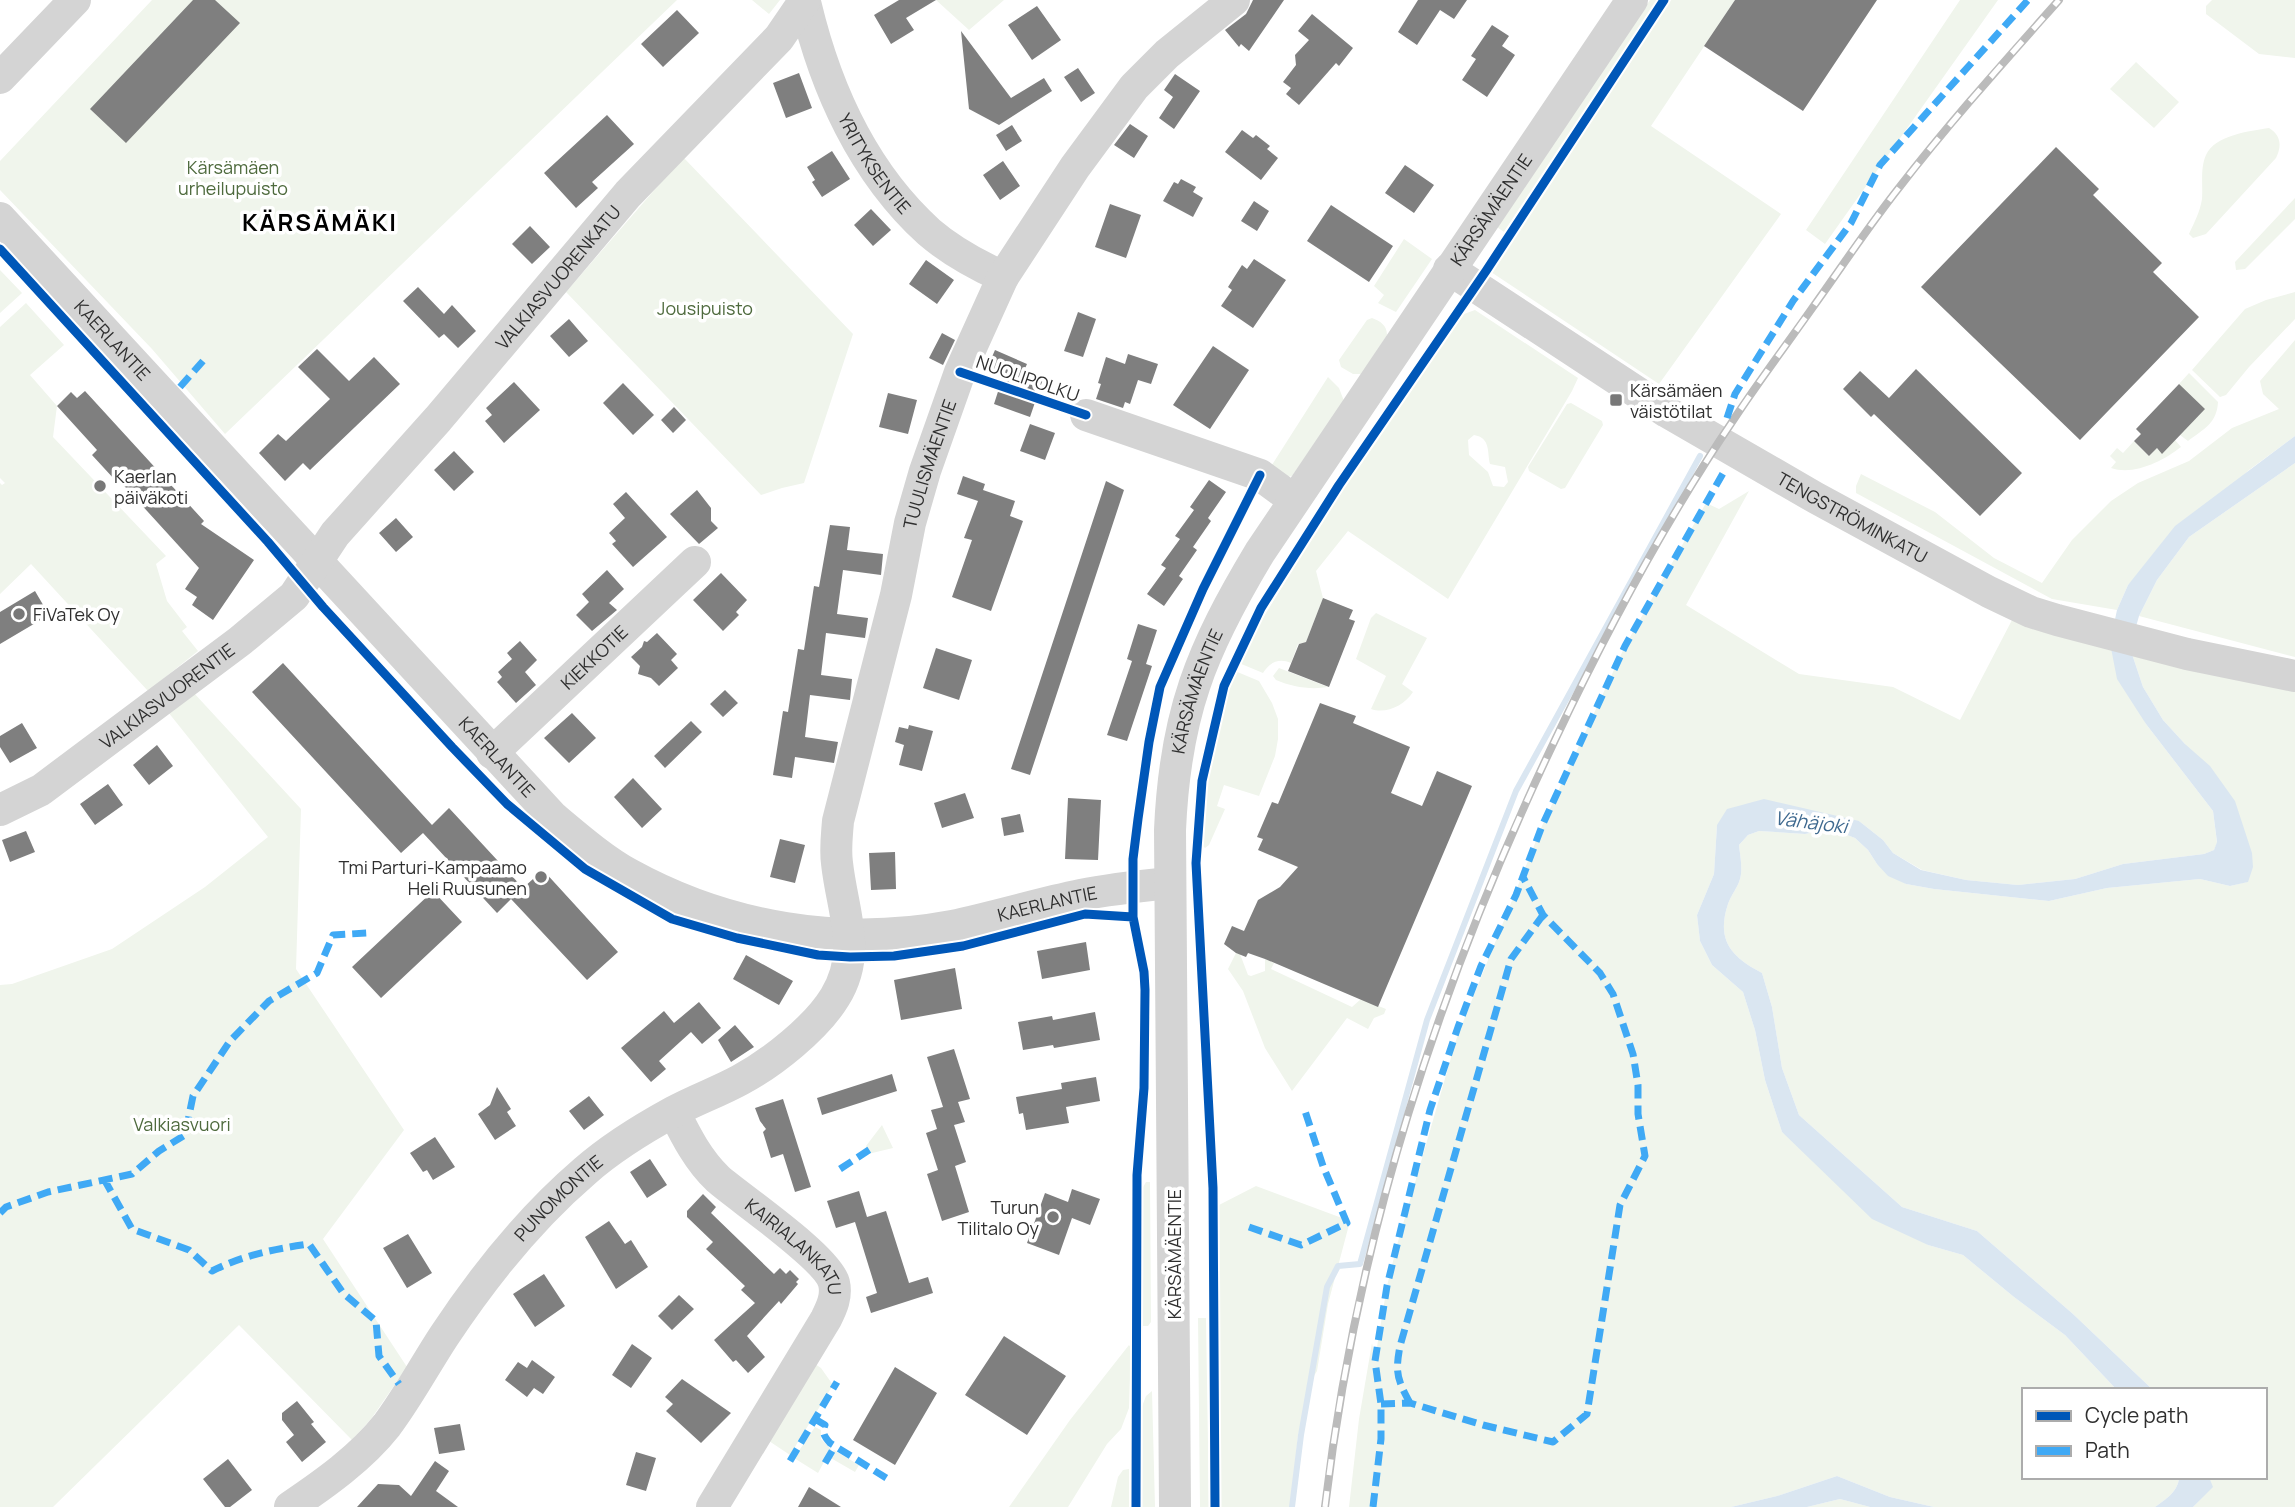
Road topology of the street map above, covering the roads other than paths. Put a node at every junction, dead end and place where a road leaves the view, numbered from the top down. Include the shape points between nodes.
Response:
1 (75, 0) edge
2 (1234, 0) edge
3 (1632, 0) edge
4 (805, 1) edge
5 (1199, 11) edge
6 (0, 78) edge
7 (0, 218) edge
8 (1449, 269) junction
9 (1003, 277) junction
10 (1086, 415) dead end
11 (1293, 499) junction
12 (318, 560) junction
13 (695, 562) dead end
14 (2295, 676) edge
15 (492, 753) junction
16 (0, 810) edge
17 (1170, 883) junction
18 (849, 933) junction
19 (674, 1112) junction
20 (290, 1507) edge
21 (712, 1507) edge
22 (1175, 1507) edge

1 - 6 street
2 - 5 street, TUULISMÄENTIE
3 - 8 street, KÄRSÄMÄENTIE
4 - 9 street, YRITYKSENTIE via 825,72 845,118 889,190 931,233
4 - 12 street, VALKIASVUORENKATU via 779,38 628,194 335,534
5 - 9 street, TUULISMÄENTIE via 1167,54 1134,87 1075,167
7 - 12 street, KAERLANTIE
8 - 11 street, KÄRSÄMÄENTIE
8 - 14 street, TENGSTRÖMINKATU via 1667,412 1989,593 2057,620
9 - 18 street, TUULISMÄENTIE via 960,372 928,460 838,821 837,864
10 - 11 street, NUOLIPOLKU via 1260,475
11 - 17 street, KÄRSÄMÄENTIE via 1224,614 1194,683 1175,765
12 - 15 street, KAERLANTIE
12 - 16 street, VALKIASVUORENTIE via 294,596 240,640 41,790
13 - 15 street, KIEKKOTIE
15 - 18 street, KAERLANTIE via 579,839 656,888 747,922 799,932
17 - 18 street, KAERLANTIE via 1082,895 951,926
17 - 22 street, KÄRSÄMÄENTIE
18 - 19 street, PUNOMONTIE via 846,976 815,1021 743,1079
19 - 20 street, PUNOMONTIE via 603,1156 541,1210 477,1287 387,1425 360,1453
19 - 21 street, KAIRIALANKATU via 693,1149 717,1177 817,1260 834,1282 834,1304 826,1319

